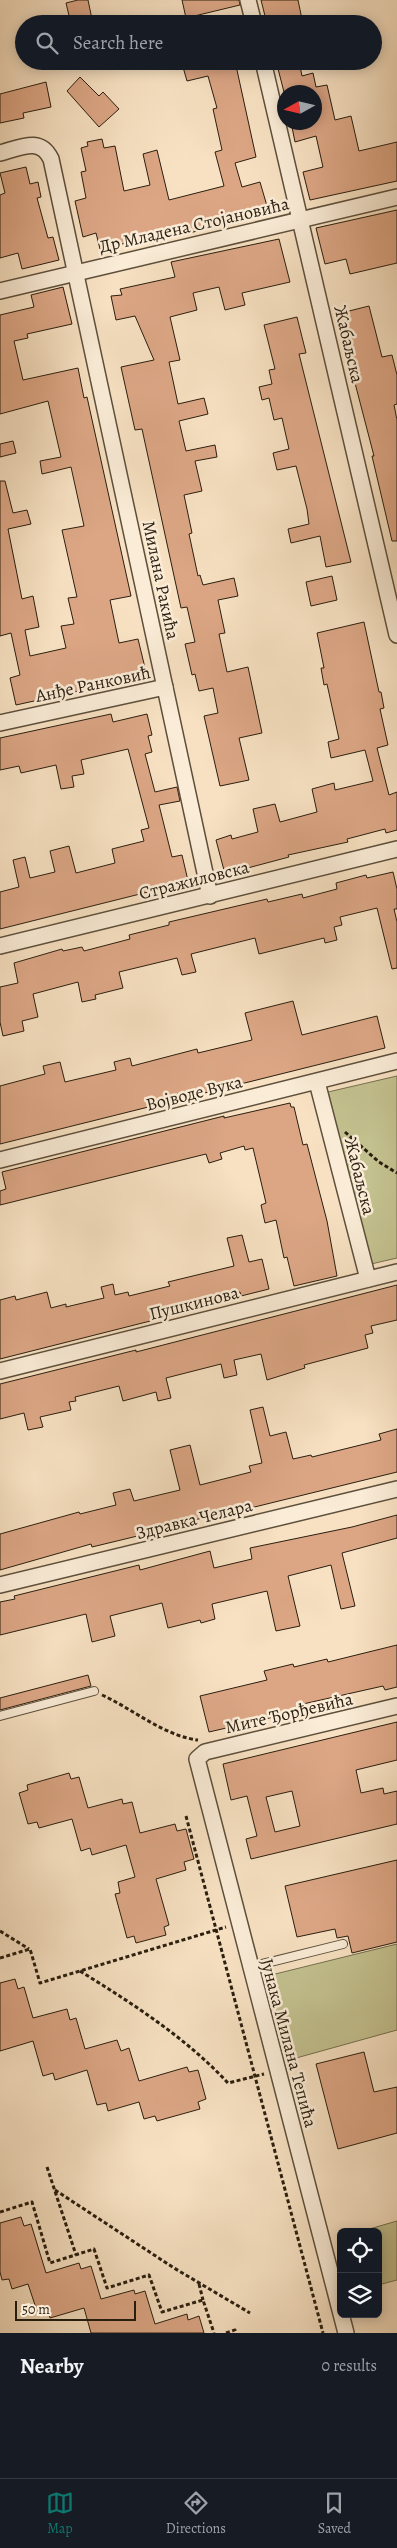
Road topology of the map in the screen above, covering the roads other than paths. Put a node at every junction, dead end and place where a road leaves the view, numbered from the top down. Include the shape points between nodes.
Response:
1 (248, 0) edge
2 (252, 15) edge
3 (265, 70) edge
4 (0, 153) edge
5 (397, 197) edge
6 (301, 219) junction
7 (76, 273) junction
8 (0, 291) edge
9 (397, 635) edge
10 (164, 688) junction
11 (1, 718) edge
12 (397, 849) edge
13 (210, 896) junction
14 (0, 946) edge
15 (397, 1061) edge
16 (317, 1082) junction
17 (0, 1160) edge
18 (397, 1272) edge
19 (368, 1279) junction
20 (0, 1371) edge
21 (397, 1489) edge
22 (0, 1585) edge
23 (94, 1691) road end
24 (397, 1706) edge
25 (0, 1716) edge
26 (197, 1763) joint
27 (343, 1944) dead end
28 (250, 1967) junction
29 (346, 2333) edge

1 - 2 street
3 - 6 street, Жабаљска
4 - 7 street, Милана Ракића via 35,145 46,149 51,159
5 - 6 street, Др Младена Стојановића
6 - 7 street, Др Младена Стојановића
6 - 9 street, Жабаљска
7 - 8 street, Др Младена Стојановића
7 - 10 street, Милана Ракића
10 - 11 street, Анђе Ранковић
10 - 13 street, Милана Ракића
12 - 13 street, Стражиловска
13 - 14 street, Стражиловска
15 - 16 street, Војводе Вука
16 - 17 street, Војводе Вука
16 - 19 street, Жабаљска
18 - 19 street, Пушкинова
19 - 20 street, Пушкинова
21 - 22 street, Здравка Челара
23 - 25 lane
24 - 26 street, Мите Ђорђевића via 201,1753
26 - 28 street, Јунака Милана Тепића
27 - 28 lane
28 - 29 street, Јунака Милана Тепића

